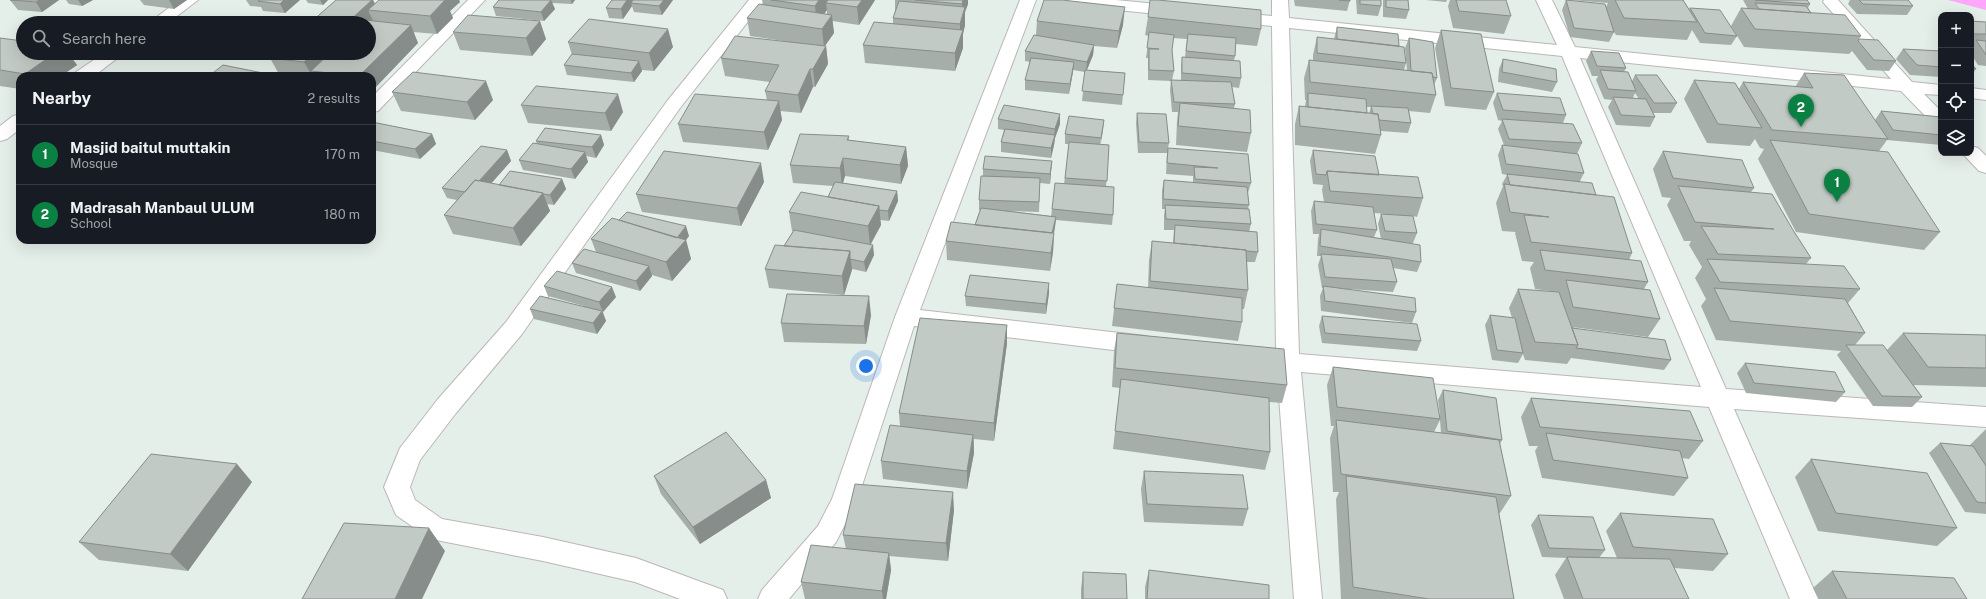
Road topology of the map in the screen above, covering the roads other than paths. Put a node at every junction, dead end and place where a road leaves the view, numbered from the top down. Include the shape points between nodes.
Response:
1 (190, 0) edge
2 (477, 0) edge
3 (757, 0) edge
4 (1028, 0) edge
5 (1066, 0) edge
6 (1280, 0) edge
7 (1544, 0) edge
8 (1831, 2) dead end
9 (167, 16) edge
10 (1281, 22) junction
11 (1568, 51) junction
12 (105, 60) edge
13 (88, 72) edge
14 (1907, 87) junction
15 (1938, 90) edge
16 (1974, 93) edge
17 (1986, 95) edge
18 (376, 103) edge
19 (1940, 120) edge
20 (16, 123) edge
21 (0, 135) edge
22 (1974, 155) edge
23 (1986, 167) edge
24 (906, 316) junction
25 (1163, 348) edge
26 (1234, 356) edge
27 (1288, 362) junction
28 (1718, 398) junction
29 (1986, 417) edge
30 (713, 599) edge
31 (772, 599) edge
32 (1308, 599) edge
33 (1804, 599) edge

1 - 9 street
2 - 18 street
3 - 30 street via 674,104 514,328 409,455 398,487 405,507 436,529 636,570
4 - 24 street
5 - 10 street
6 - 10 street
7 - 11 street
8 - 14 street
10 - 11 street
10 - 27 street
11 - 14 street
11 - 28 street
12 - 13 street
14 - 15 street
14 - 19 street
16 - 17 street
20 - 21 street
22 - 23 street
24 - 25 street
24 - 31 street via 844,501 828,534
26 - 27 street
27 - 28 street
27 - 32 street
28 - 29 street
28 - 33 street

